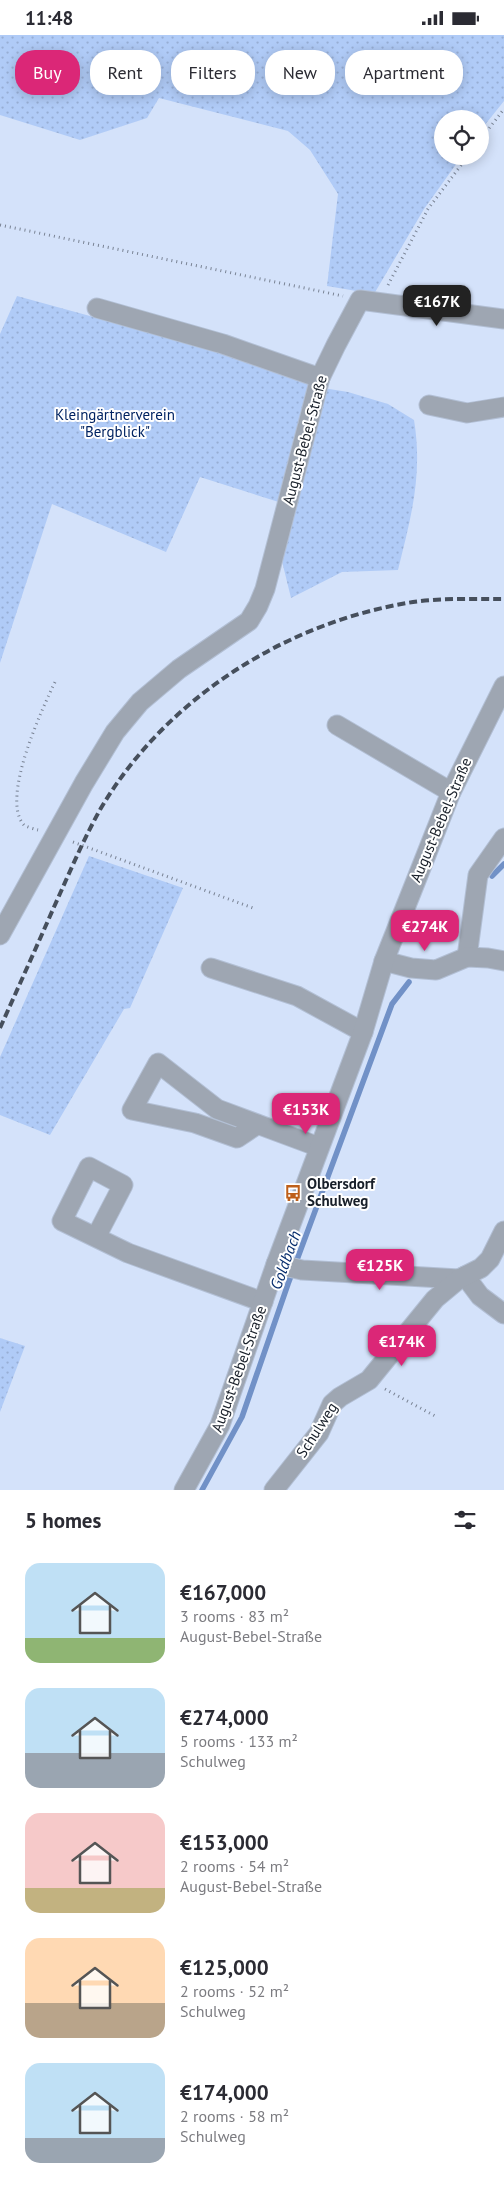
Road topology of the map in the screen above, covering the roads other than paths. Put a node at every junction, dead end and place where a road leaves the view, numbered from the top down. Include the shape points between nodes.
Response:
1 (97, 308) dead end
2 (504, 319) edge
3 (320, 378) junction
4 (429, 405) dead end
5 (504, 407) edge
6 (504, 685) edge
7 (338, 725) dead end
8 (451, 792) junction
9 (504, 838) edge
10 (0, 935) edge
11 (467, 957) junction
12 (384, 961) junction
13 (504, 961) edge
14 (211, 968) dead end
15 (364, 1033) junction
16 (258, 1124) junction
17 (320, 1147) junction
18 (504, 1231) edge
19 (96, 1237) dead end
20 (276, 1264) junction
21 (462, 1277) junction
22 (263, 1301) junction
23 (504, 1314) edge
24 (184, 1490) edge
25 (274, 1490) edge

1 - 3 street via 223,344
2 - 3 street, August-Bebel-Straße via 360,300
3 - 10 street, August-Bebel-Straße via 258,606 249,621 238,630 179,669 140,702 84,783
4 - 5 street via 467,413
6 - 8 street, August-Bebel-Straße
7 - 8 street
8 - 12 street, August-Bebel-Straße
9 - 11 street via 478,875
11 - 12 street via 436,970
11 - 13 street
12 - 15 street, August-Bebel-Straße
14 - 15 street via 297,997
15 - 17 street, August-Bebel-Straße
16 - 16 street via 237,1138 195,1123 132,1110 158,1063 217,1109
16 - 17 street
17 - 20 street, August-Bebel-Straße
18 - 21 street, Schulweg via 490,1259
19 - 22 street via 128,1253
20 - 21 street via 302,1270
20 - 22 street, August-Bebel-Straße
21 - 23 street via 480,1297
21 - 25 street, Schulweg via 435,1299 369,1381 332,1404 319,1433
22 - 24 street, August-Bebel-Straße via 220,1425

